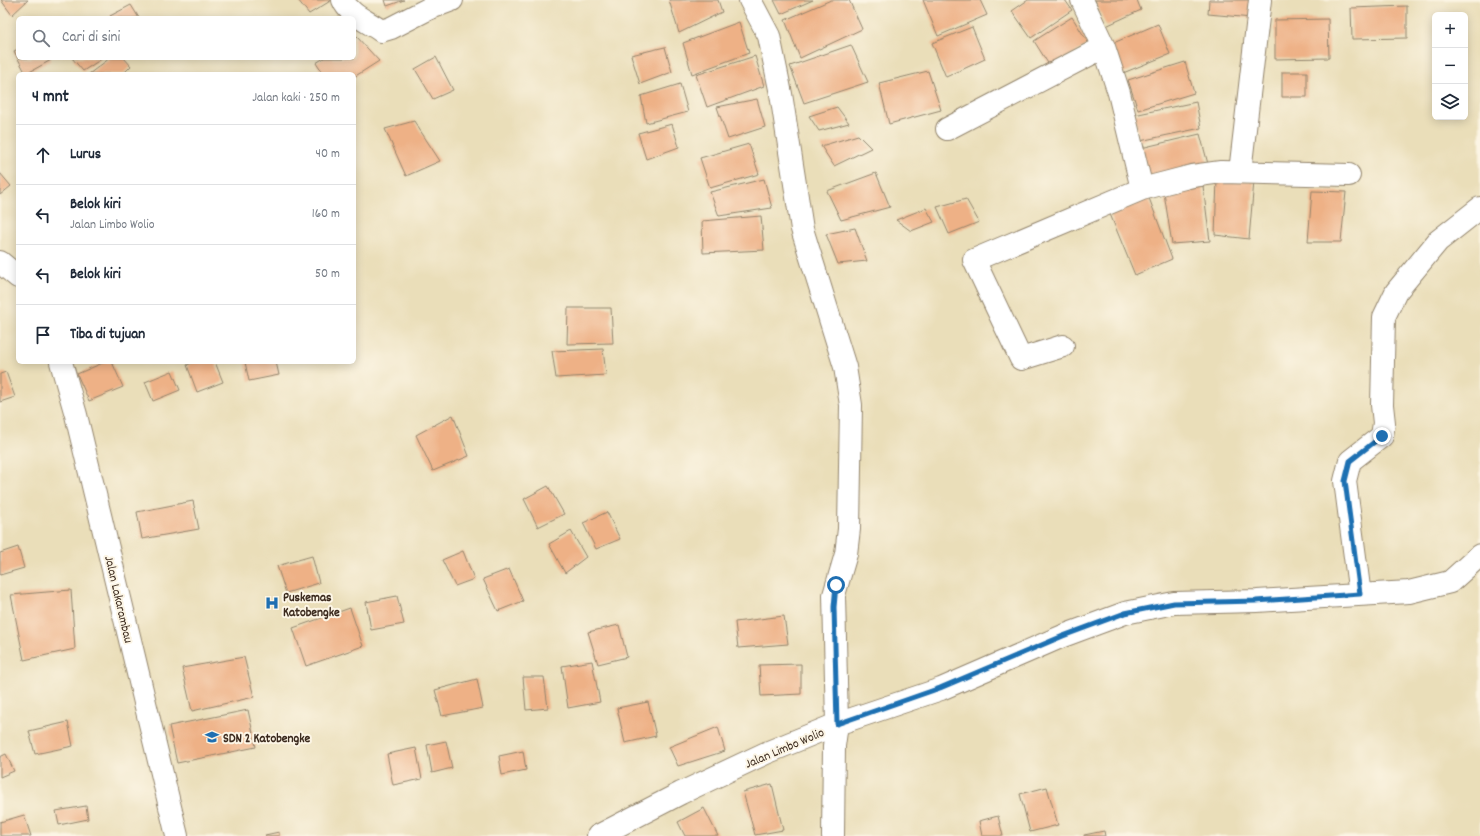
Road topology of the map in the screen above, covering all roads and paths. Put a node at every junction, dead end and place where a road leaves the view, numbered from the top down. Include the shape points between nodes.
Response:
1 (343, 0) edge
2 (452, 0) edge
3 (750, 0) edge
4 (1082, 0) edge
5 (1260, 0) edge
6 (1104, 47) junction
7 (947, 129) dead end
8 (1240, 172) junction
9 (1349, 175) dead end
10 (1142, 189) junction
11 (1476, 214) edge
12 (0, 262) edge
13 (16, 275) edge
14 (1063, 346) dead end
15 (62, 364) edge
16 (1480, 555) edge
17 (1360, 594) junction
18 (837, 724) junction
19 (177, 836) edge
20 (598, 836) edge
21 (833, 836) edge

1 - 2 street via 353,13 381,31
3 - 18 street via 770,36 802,229 845,367 851,405 849,528 846,554 834,595
4 - 6 street
5 - 8 street
6 - 7 street
6 - 10 street via 1119,93
8 - 9 street
8 - 10 street via 1192,176
10 - 14 street via 974,260 1020,359
11 - 17 street via 1438,241 1396,292 1384,317 1382,436 1350,461 1345,481
12 - 13 street
15 - 19 street, Jalan Lakarambau
16 - 17 street, Jalan Limbo Wolio via 1450,582 1409,592
17 - 18 street, Jalan Limbo Wolio via 1174,603 1125,613 940,688
18 - 20 street, Jalan Limbo Wolio via 759,756
18 - 21 street via 834,746

